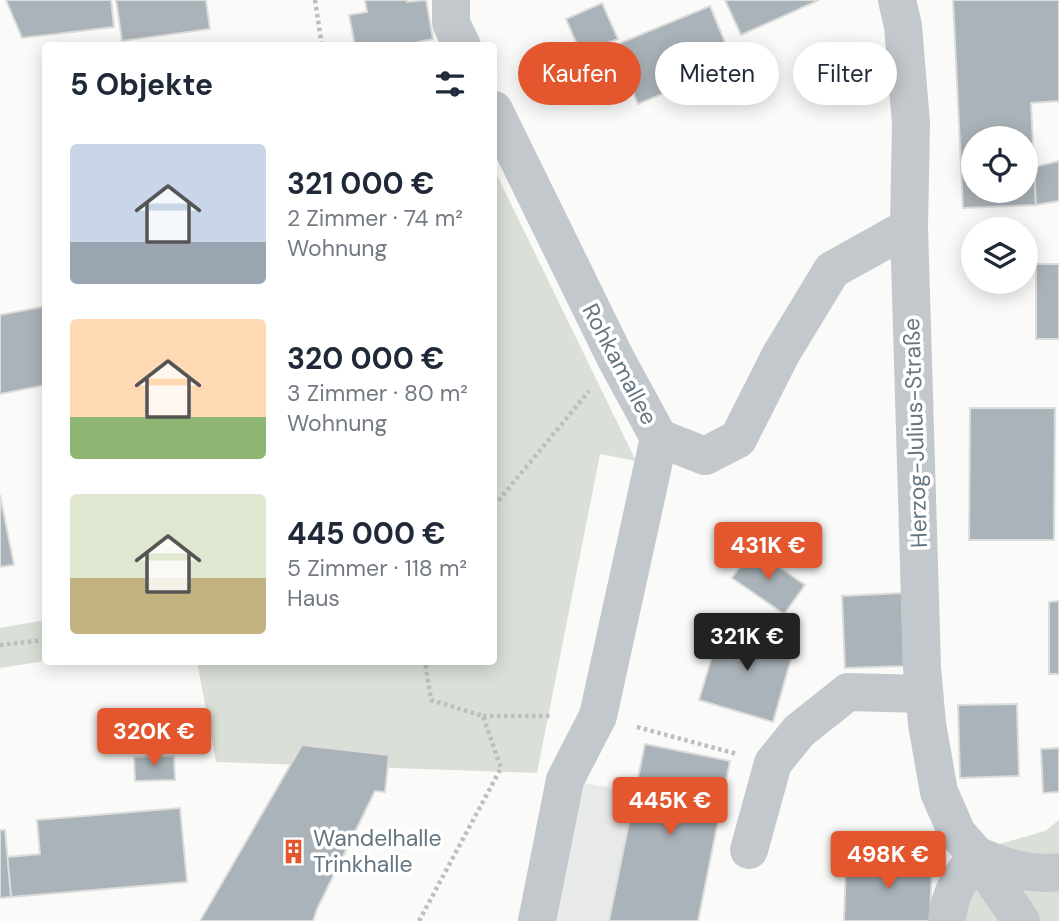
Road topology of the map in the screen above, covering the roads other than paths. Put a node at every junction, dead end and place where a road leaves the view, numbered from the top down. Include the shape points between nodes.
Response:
1 (451, 0) edge
2 (897, 0) edge
3 (460, 42) edge
4 (497, 116) edge
5 (909, 227) junction
6 (659, 438) junction
7 (924, 694) junction
8 (748, 850) dead end
9 (976, 855) junction
10 (1059, 872) edge
11 (537, 921) edge
12 (947, 921) edge
13 (1021, 921) edge

1 - 3 street via 451,23
2 - 5 street, Herzog-Julius-Straße via 911,123
4 - 6 street, Rohkamallee via 615,359
5 - 6 street, Rohkamallee via 832,270 780,354 738,439 705,456
5 - 7 street, Herzog-Julius-Straße
6 - 11 street via 598,716 565,779
7 - 8 street via 848,692 799,731 774,763
7 - 9 street, Herzog-Julius-Straße via 939,792 957,833
9 - 10 street via 1026,872
9 - 12 street via 947,906
9 - 13 street, Herzog-Julius-Straße

